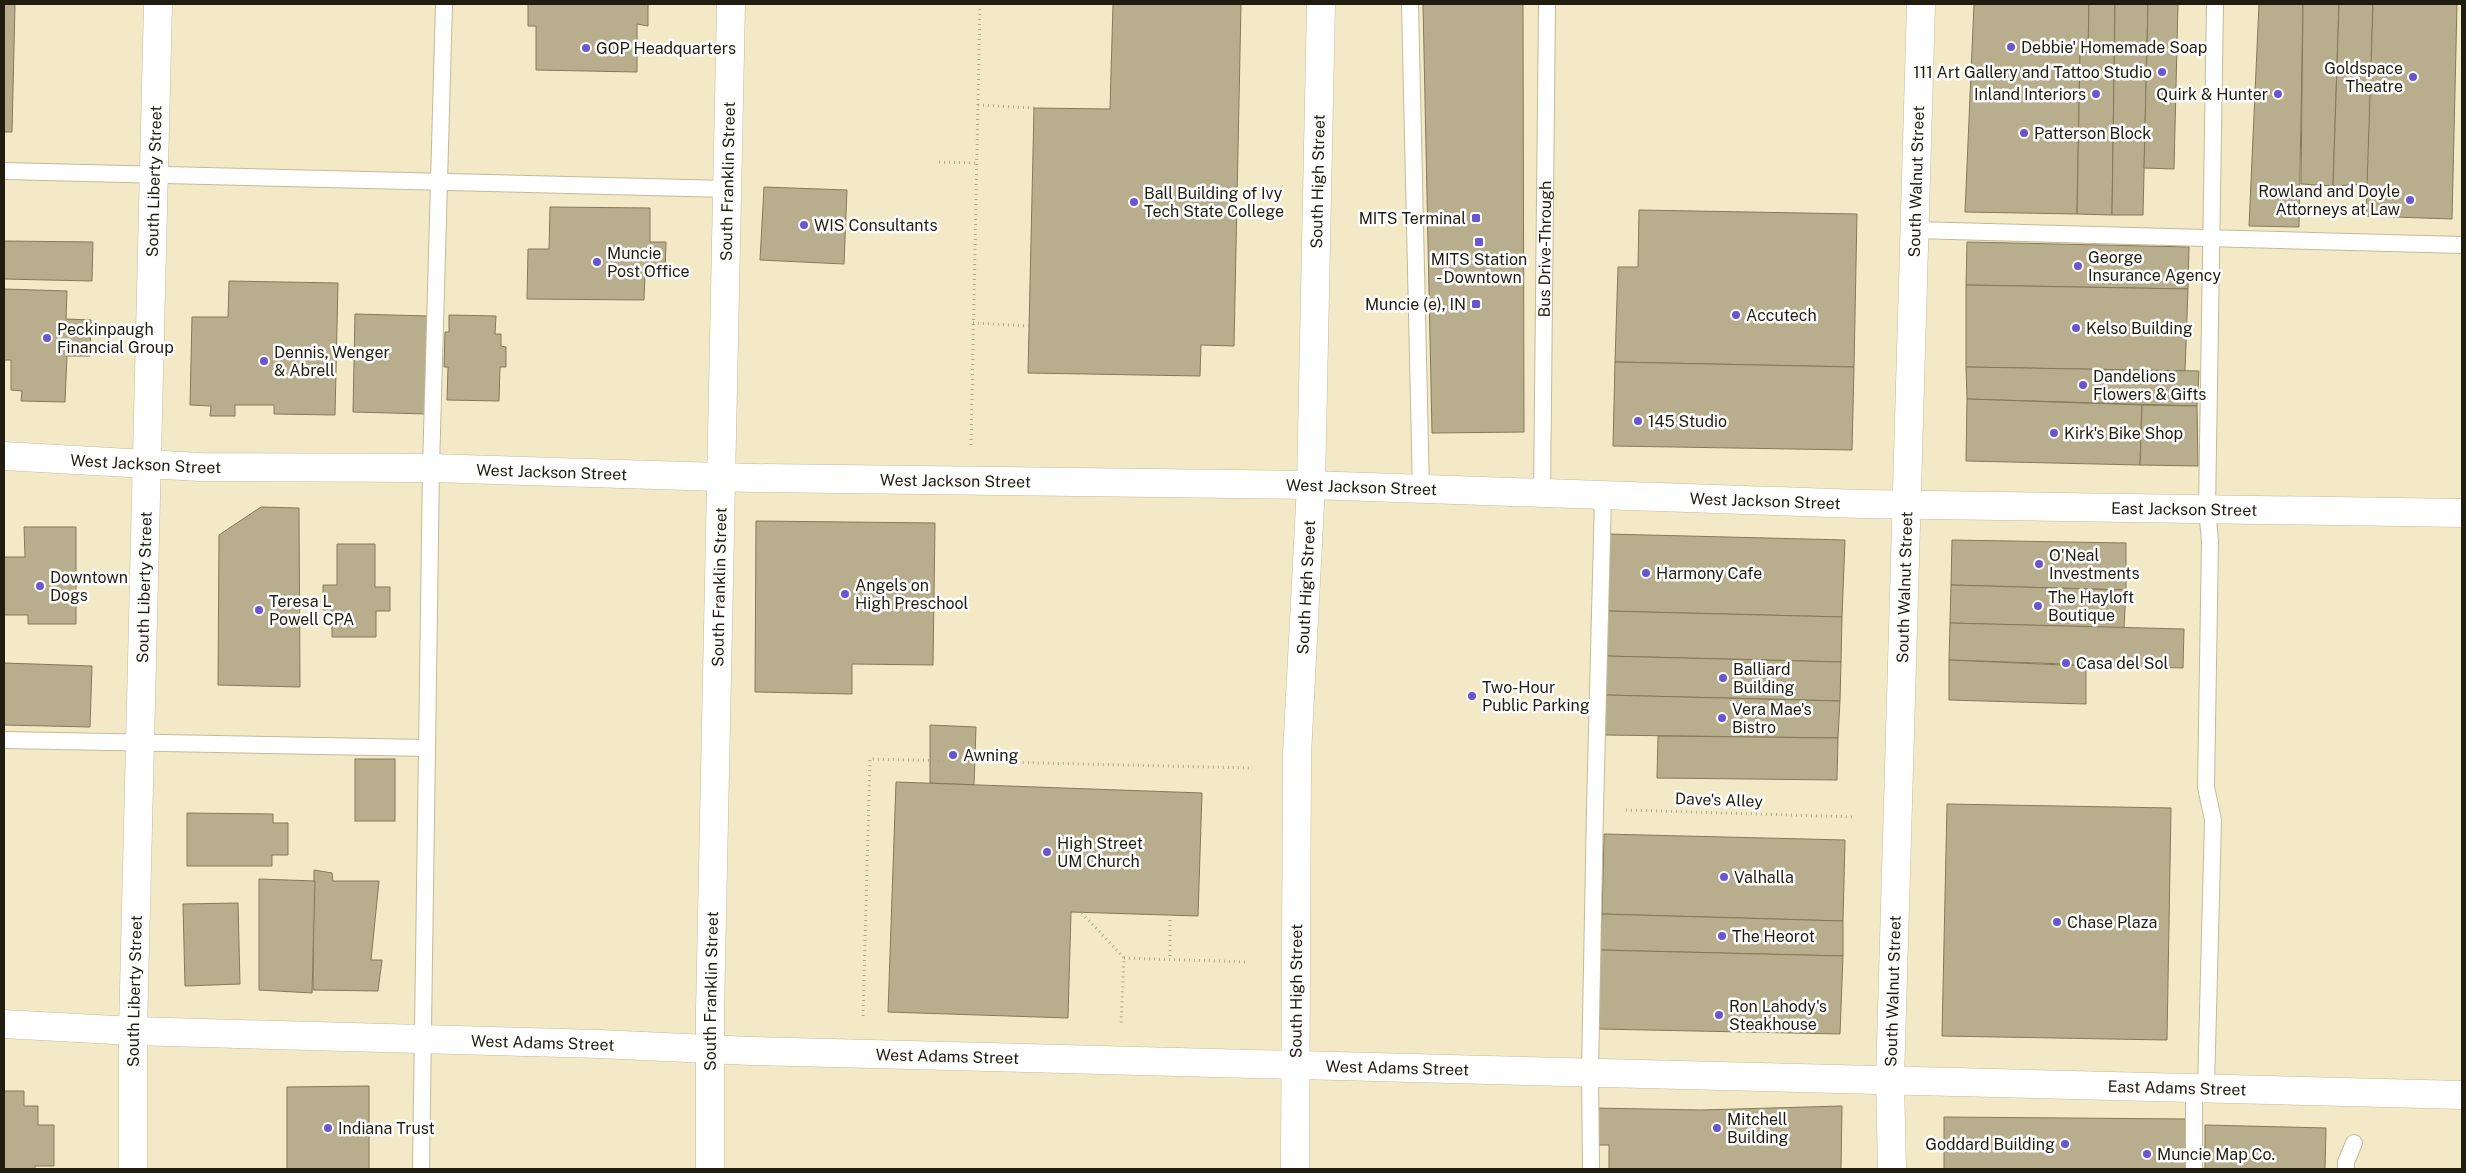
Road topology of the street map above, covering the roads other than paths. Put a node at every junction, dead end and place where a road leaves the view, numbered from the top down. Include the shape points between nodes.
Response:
1 (158, 4) edge
2 (444, 4) edge
3 (731, 4) edge
4 (1321, 4) edge
5 (1410, 4) edge
6 (1548, 4) edge
7 (1921, 4) edge
8 (2215, 4) edge
9 (4, 171) edge
10 (153, 173) junction
11 (438, 181) junction
12 (727, 188) junction
13 (1914, 230) junction
14 (2210, 238) junction
15 (2462, 244) edge
16 (4, 456) edge
17 (146, 464) junction
18 (431, 468) junction
19 (720, 477) junction
20 (1311, 485) junction
21 (1421, 491) junction
22 (1542, 495) junction
23 (1603, 497) junction
24 (1907, 505) junction
25 (2207, 510) junction
26 (2462, 514) edge
27 (4, 740) edge
28 (140, 742) junction
29 (427, 748) junction
30 (4, 1024) edge
31 (133, 1031) junction
32 (423, 1038) junction
33 (710, 1050) junction
34 (1295, 1064) junction
35 (1590, 1072) junction
36 (1890, 1080) junction
37 (2200, 1088) junction
38 (2462, 1095) edge
39 (2354, 1142) dead end
40 (133, 1169) edge
41 (421, 1169) edge
42 (710, 1169) edge
43 (1295, 1169) edge
44 (1591, 1169) edge
45 (1892, 1169) edge
46 (2194, 1169) edge
47 (2346, 1169) edge

1 - 10 main road, South Liberty Street
2 - 11 lane
3 - 12 main road, South Franklin Street
4 - 20 main road, South High Street
5 - 21 lane
6 - 22 lane, Bus Drive-Through
7 - 13 main road, South Walnut Street
8 - 14 lane
9 - 10 lane
10 - 11 lane
10 - 17 main road, South Liberty Street
11 - 12 lane
11 - 18 lane
12 - 19 main road, South Franklin Street
13 - 14 lane
13 - 24 main road, South Walnut Street
14 - 15 lane
14 - 25 lane
16 - 17 main road, West Jackson Street
17 - 18 main road, West Jackson Street via 200,468
17 - 28 main road, South Liberty Street
18 - 19 main road, West Jackson Street
18 - 29 lane
19 - 20 main road, West Jackson Street
19 - 33 main road, South Franklin Street
20 - 21 main road, West Jackson Street
20 - 34 main road, South High Street via 1297,755
21 - 22 main road, West Jackson Street
22 - 23 main road, West Jackson Street
23 - 24 main road, West Jackson Street
23 - 35 lane
24 - 25 main road, East Jackson Street
24 - 36 main road, South Walnut Street
25 - 26 main road, East Jackson Street
25 - 37 lane via 2210,541 2206,787 2213,820
27 - 28 lane
28 - 29 lane
28 - 31 main road, South Liberty Street
29 - 32 lane
30 - 31 main road, West Adams Street
31 - 32 main road, West Adams Street
31 - 40 main road, South Liberty Street
32 - 33 main road, West Adams Street
32 - 41 lane
33 - 34 main road, West Adams Street
33 - 42 main road, South Franklin Street
34 - 35 main road, West Adams Street
34 - 43 main road, South High Street
35 - 36 main road, West Adams Street
35 - 44 lane
36 - 37 main road, East Adams Street
36 - 45 main road, South Walnut Street
37 - 38 main road, East Adams Street
37 - 46 lane
39 - 47 lane

